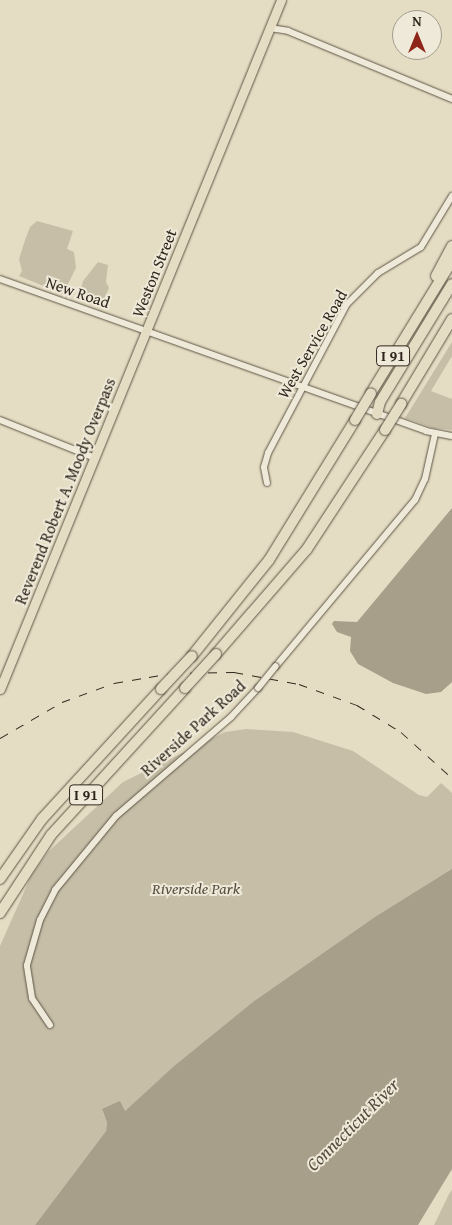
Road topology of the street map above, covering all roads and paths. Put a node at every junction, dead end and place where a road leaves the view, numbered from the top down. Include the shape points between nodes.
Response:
1 (281, 0) edge
2 (270, 28) junction
3 (452, 99) edge
4 (452, 196) edge
5 (452, 246) edge
6 (452, 262) edge
7 (0, 279) edge
8 (452, 284) edge
9 (452, 295) edge
10 (452, 319) edge
11 (416, 320) junction
12 (452, 329) edge
13 (147, 331) junction
14 (441, 338) junction
15 (302, 387) junction
16 (377, 414) junction
17 (0, 420) edge
18 (435, 434) junction
19 (452, 436) edge
20 (95, 458) junction
21 (267, 483) dead end
22 (0, 689) edge
23 (0, 879) edge
24 (0, 913) edge
25 (50, 1025) dead end

1 - 2 main road, Weston Street
2 - 3 street via 288,31
2 - 13 main road, Weston Street
4 - 15 street, West Service Road via 421,247 378,273 347,304
5 - 11 highway
6 - 11 highway, I 91
7 - 13 street, New Road
8 - 16 highway via 380,402
9 - 16 highway via 386,406
10 - 14 highway, I 91
11 - 23 highway, I 91, bridge via 269,560 192,656 42,819
12 - 14 highway
13 - 15 street, Weston Street
13 - 20 main road, Reverend Robert A. Moody Overpass
14 - 24 highway, I 91, bridge via 339,504 302,555 51,834
15 - 16 street, Weston Street
15 - 21 street, West Service Road via 268,453 264,467
16 - 18 street, Weston Street
17 - 20 street
18 - 19 street, Weston Street
18 - 25 street, Riverside Park Road, bridge via 425,479 415,500 231,718 116,816 55,890 40,920 27,965 32,998
20 - 22 main road, Reverend Robert A. Moody Overpass

